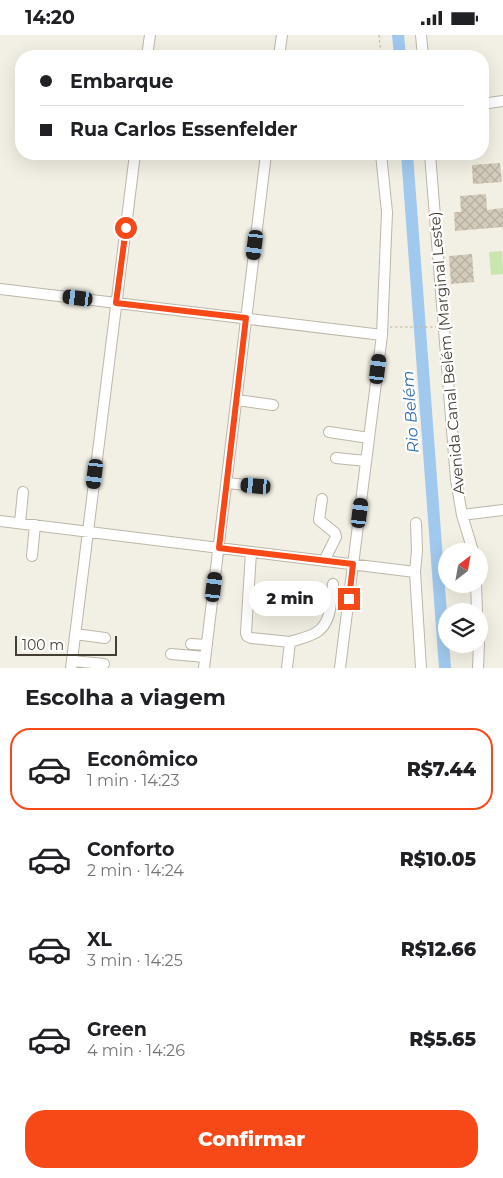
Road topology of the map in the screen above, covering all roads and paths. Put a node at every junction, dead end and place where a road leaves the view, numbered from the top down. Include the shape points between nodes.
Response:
1 (150, 35) edge
2 (282, 35) edge
3 (379, 35) edge
4 (421, 35) edge
5 (148, 50) edge
6 (280, 50) edge
7 (380, 50) edge
8 (422, 50) edge
9 (503, 101) edge
10 (489, 102) edge
11 (134, 160) edge
12 (265, 160) edge
13 (382, 160) edge
14 (430, 160) edge
15 (0, 289) edge
16 (116, 303) junction
17 (246, 318) junction
18 (431, 327) dead end
19 (382, 331) junction
20 (237, 400) junction
21 (273, 405) dead end
22 (329, 432) dead end
23 (369, 438) junction
24 (336, 458) dead end
25 (366, 461) junction
26 (226, 483) junction
27 (256, 486) dead end
28 (23, 493) dead end
29 (322, 499) dead end
30 (503, 510) edge
31 (462, 515) junction
32 (0, 521) edge
33 (20, 523) junction
34 (416, 523) dead end
35 (35, 525) junction
36 (88, 532) junction
37 (471, 543) edge
38 (219, 548) junction
39 (251, 552) junction
40 (32, 556) dead end
41 (324, 561) junction
42 (353, 564) junction
43 (415, 572) junction
44 (333, 584) dead end
45 (75, 634) junction
46 (105, 638) dead end
47 (290, 642) junction
48 (191, 644) dead end
49 (207, 645) junction
50 (479, 653) edge
51 (171, 654) dead end
52 (205, 663) edge
53 (71, 664) edge
54 (104, 664) dead end
55 (287, 668) edge
56 (340, 668) edge
57 (421, 668) edge
58 (478, 668) edge

1 - 5 street
2 - 6 street
3 - 7 path
4 - 8 street
9 - 10 street
11 - 16 street
12 - 17 street
13 - 19 street via 388,212
14 - 31 street, Avenida Canal Belém (Marginal Leste) via 456,480
15 - 16 street
16 - 17 street
16 - 36 street
17 - 19 street
17 - 20 street
18 - 19 path
19 - 23 street
20 - 21 street
20 - 26 street
22 - 23 street
23 - 25 street
24 - 25 street
25 - 42 street
26 - 27 street
26 - 38 street
28 - 33 street
29 - 41 street via 319,520 336,537
30 - 31 street
31 - 37 street, Avenida Canal Belém (Marginal Leste)
32 - 33 street
33 - 35 street
34 - 43 street
35 - 36 street
35 - 40 street
36 - 38 street
36 - 45 street
38 - 39 street
38 - 49 street
39 - 41 street
39 - 47 street via 246,633 251,638
41 - 42 street
42 - 43 street
42 - 56 street
43 - 57 street
44 - 47 street via 328,617 323,626 316,633
45 - 46 street
45 - 53 street
47 - 55 street
48 - 49 street
49 - 52 street
50 - 58 street
51 - 52 street
53 - 54 street

